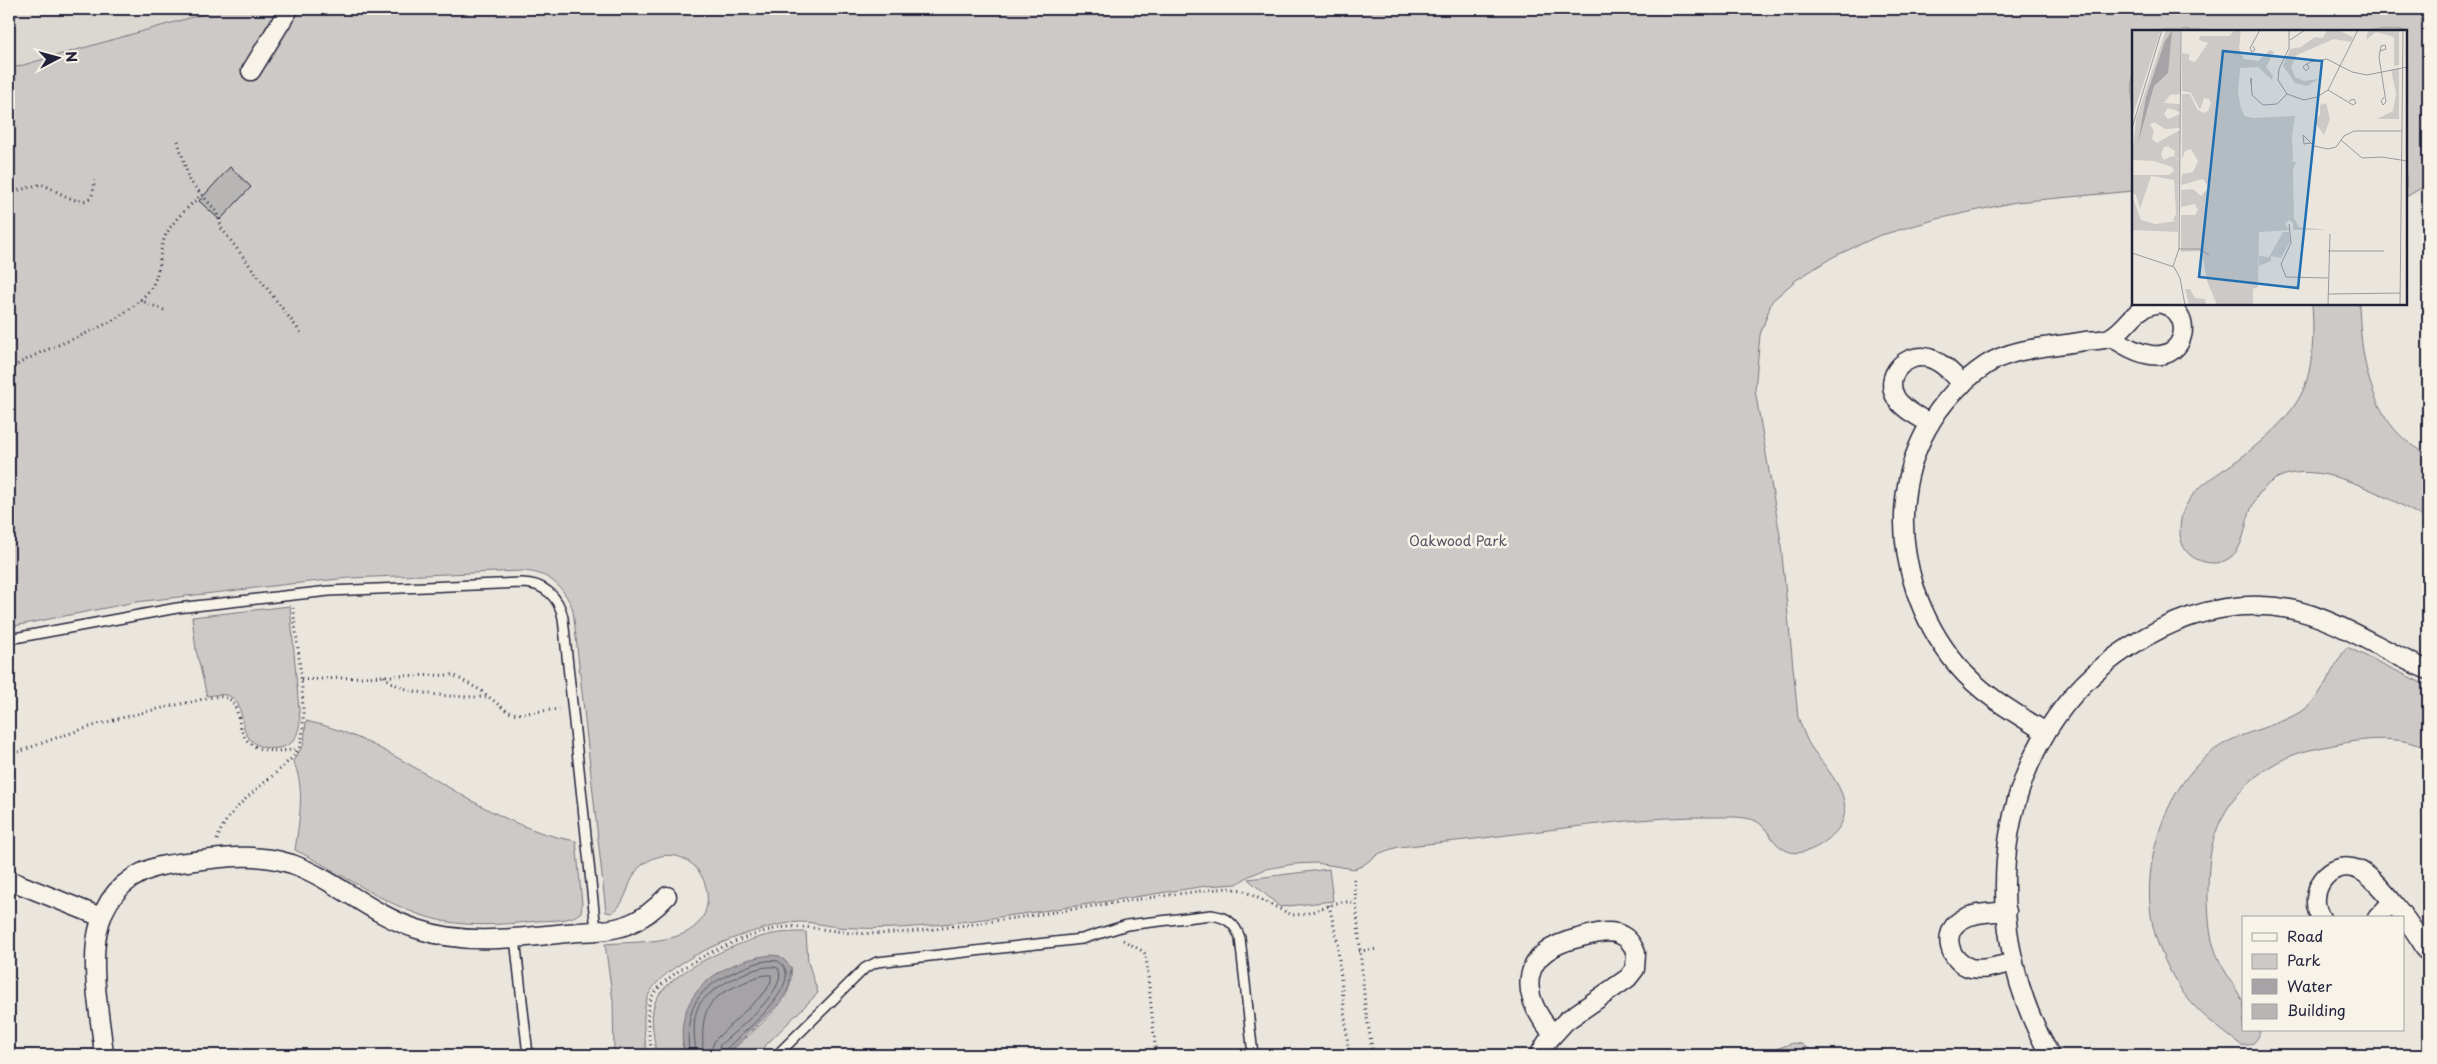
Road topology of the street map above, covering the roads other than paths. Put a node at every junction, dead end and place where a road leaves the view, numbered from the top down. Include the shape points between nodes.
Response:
1 (288, 9) edge
2 (251, 71) dead end
3 (2154, 305) edge
4 (2164, 305) edge
5 (2111, 337) junction
6 (1963, 384) junction
7 (1930, 424) junction
8 (9, 639) edge
9 (2428, 670) edge
10 (2044, 731) junction
11 (9, 880) edge
12 (667, 896) dead end
13 (2392, 902) junction
14 (2006, 911) junction
15 (2320, 916) edge
16 (2379, 916) edge
17 (2402, 916) edge
18 (101, 917) junction
19 (2404, 919) edge
20 (596, 930) junction
21 (515, 938) junction
22 (2428, 953) edge
23 (2014, 962) junction
24 (1553, 1034) junction
25 (104, 1055) edge
26 (528, 1055) edge
27 (778, 1055) edge
28 (1253, 1055) edge
29 (1539, 1055) edge
30 (2050, 1055) edge

1 - 2 street
3 - 5 street via 2141,310
4 - 5 street via 2175,310 2182,324 2181,340 2172,351 2163,355 2149,354
5 - 6 street via 2010,355 1988,364
6 - 7 street
6 - 7 street via 1940,364 1927,358 1909,359 1897,368 1893,383 1896,399
7 - 10 street via 1914,460 1905,505 1905,544 1917,598 1937,637 1966,674 1996,700
8 - 20 lane via 154,611 291,595 522,583 542,587 555,598 562,612
9 - 10 street via 2316,615 2274,606 2227,608 2178,621 2117,655 2081,686
10 - 14 street via 2016,802 2005,867
11 - 18 street
12 - 20 street via 632,923
13 - 15 street via 2361,871 2341,869 2328,874 2318,886 2316,905
13 - 16 street
13 - 17 street
14 - 23 street
14 - 23 street via 1960,920 1952,929 1949,942 1953,955 1969,968
18 - 21 street via 116,894 144,872 173,864 254,857 291,864 394,920 432,934 478,941
18 - 25 street via 95,935 94,958
19 - 22 street
20 - 21 street
21 - 26 lane
23 - 30 street via 2028,1008
24 - 24 street via 1633,972 1636,954 1625,937 1603,932 1564,942 1546,950 1536,960 1530,974 1532,996 1538,1014
24 - 29 street
27 - 28 lane via 872,964 1082,939 1117,928 1211,915 1222,917 1238,931

